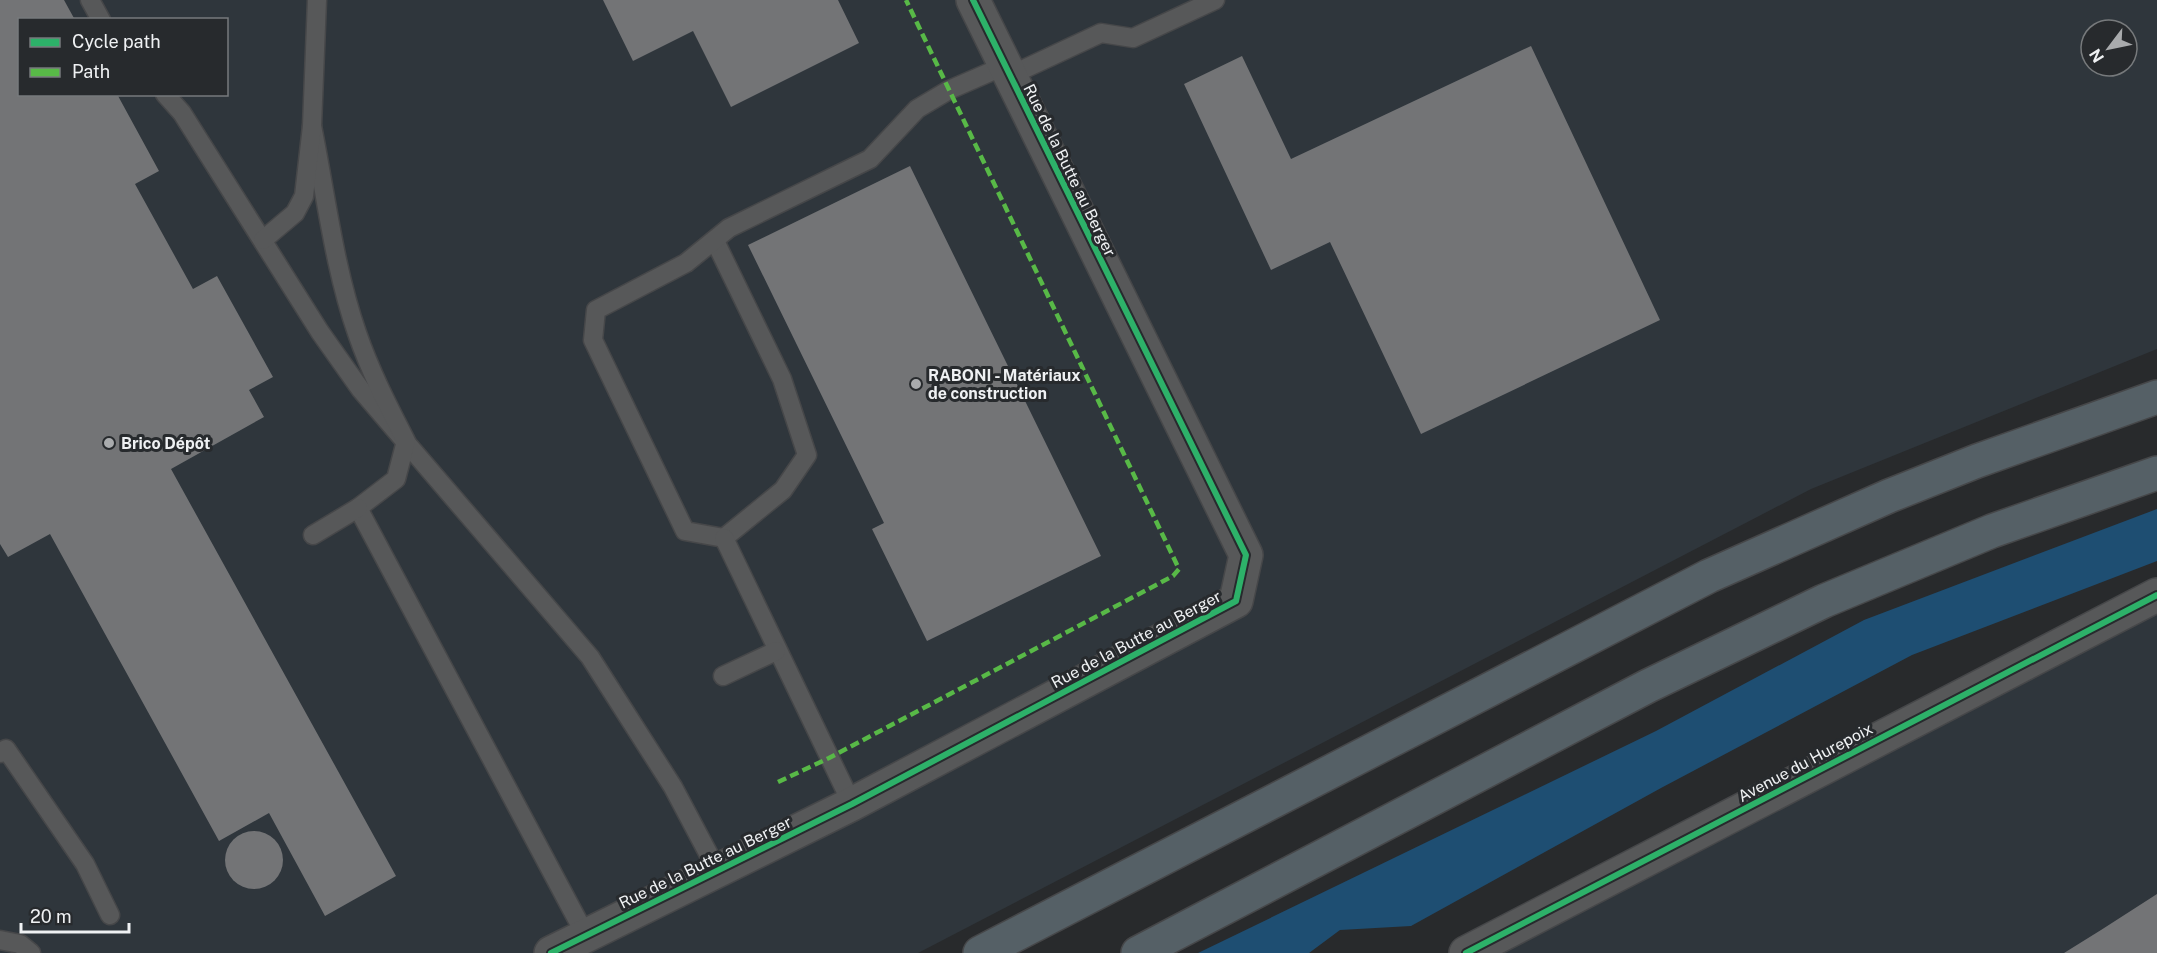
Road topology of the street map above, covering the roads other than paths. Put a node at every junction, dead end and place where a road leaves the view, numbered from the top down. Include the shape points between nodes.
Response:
1 (90, 0) edge
2 (317, 0) edge
3 (973, 0) edge
4 (1215, 0) edge
5 (100, 18) edge
6 (1006, 71) junction
7 (167, 96) edge
8 (312, 126) junction
9 (263, 240) junction
10 (715, 241) junction
11 (2157, 397) edge
12 (406, 441) junction
13 (2157, 473) edge
14 (358, 508) junction
15 (313, 535) dead end
16 (724, 538) junction
17 (2157, 595) edge
18 (776, 651) junction
19 (723, 676) dead end
20 (0, 753) edge
21 (852, 804) junction
22 (717, 870) junction
23 (110, 915) dead end
24 (586, 936) junction
25 (0, 940) edge
26 (31, 953) edge
27 (551, 953) edge
28 (980, 953) edge
29 (1138, 953) edge
30 (1466, 953) edge

1 - 5 lane
2 - 8 lane
3 - 6 street, Rue de la Butte au Berger
4 - 6 lane via 1133,38 1101,33
6 - 10 lane via 949,90 917,109 870,159 729,228
6 - 21 street, Rue de la Butte au Berger via 1246,555 1236,601
7 - 9 lane via 182,113
8 - 9 lane via 304,196 295,213
8 - 12 lane via 338,262 356,330 375,381
9 - 12 lane via 361,390
10 - 16 lane via 782,379 807,455 783,490
10 - 16 lane via 686,263 596,310 592,340 685,531
11 - 28 main road via 1977,461 1709,576
12 - 14 lane via 396,479
12 - 22 lane via 590,657 673,787
13 - 29 main road via 1992,531 1814,606 1648,686
14 - 15 lane
14 - 24 lane
16 - 18 lane
17 - 30 street, Avenue du Hurepoix
18 - 19 lane
18 - 21 lane
20 - 23 lane via 6,749 85,864
21 - 22 street, Rue de la Butte au Berger
22 - 24 street, Rue de la Butte au Berger
24 - 27 street, Rue de la Butte au Berger
25 - 26 lane via 20,944

